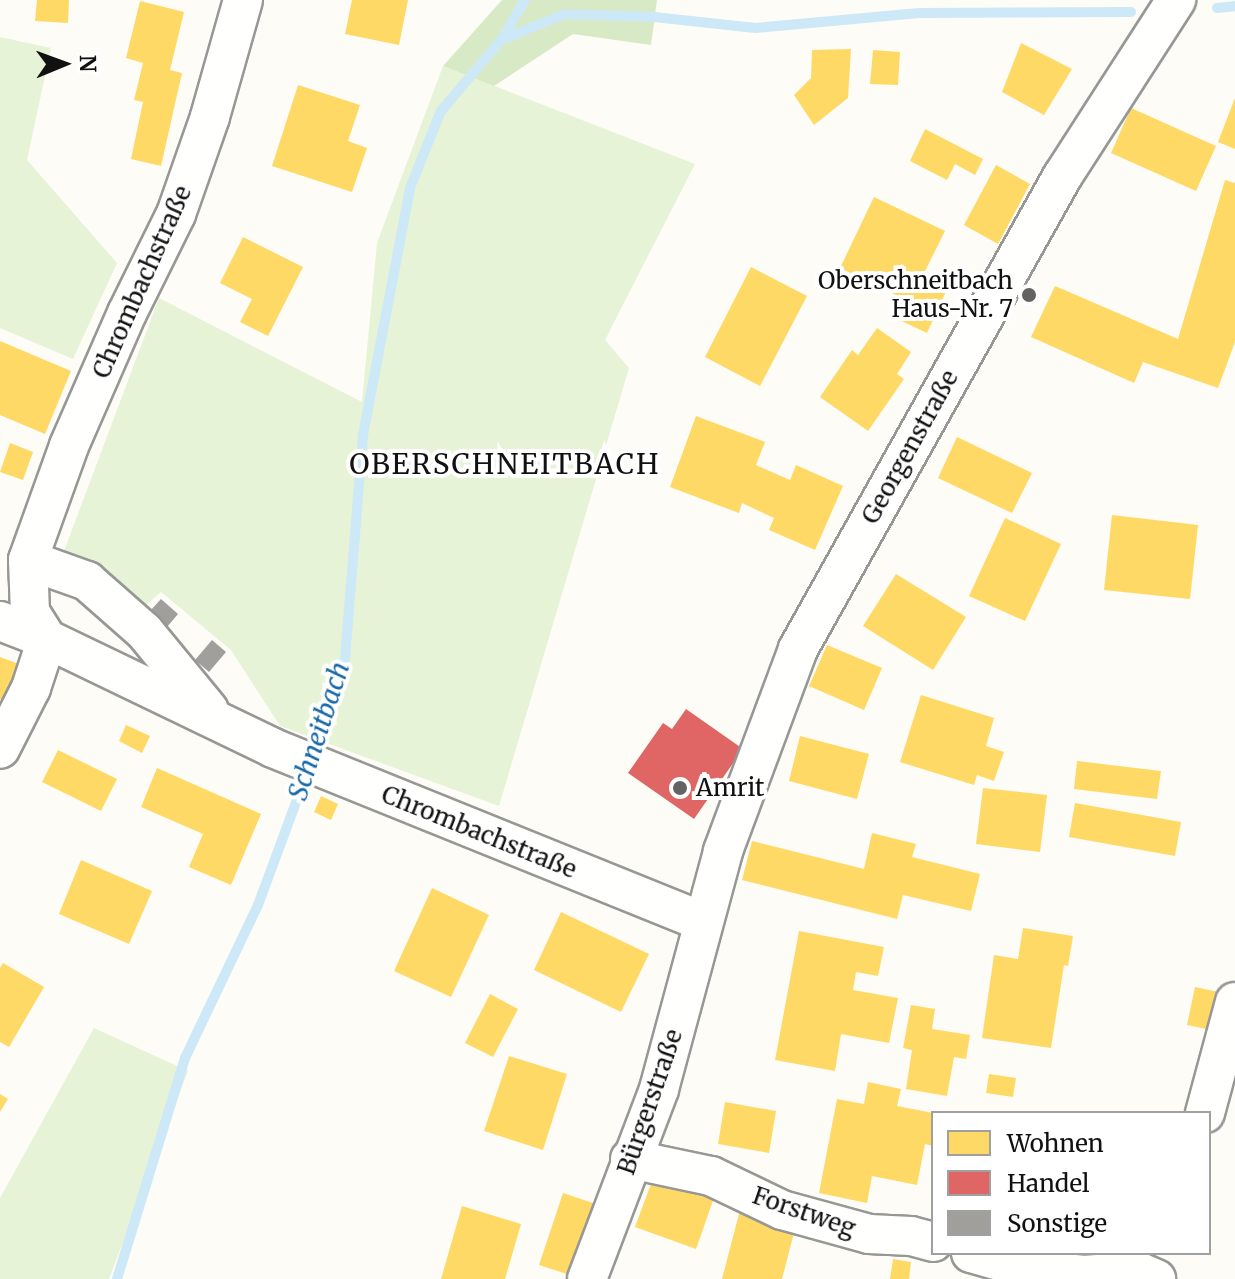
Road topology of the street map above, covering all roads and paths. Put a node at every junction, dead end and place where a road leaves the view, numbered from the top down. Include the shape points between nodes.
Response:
1 (243, 0) edge
2 (1176, 0) edge
3 (28, 560) junction
4 (0, 621) edge
5 (47, 639) junction
6 (216, 718) junction
7 (0, 749) edge
8 (701, 921) junction
9 (1235, 1002) edge
10 (1206, 1111) edge
11 (630, 1159) junction
12 (931, 1241) edge
13 (978, 1255) edge
14 (1147, 1268) edge
15 (587, 1279) edge

1 - 3 street, Chrombachstraße via 176,214 69,446
2 - 8 street, Georgenstraße via 1062,177 798,649
3 - 5 street, Chrombachstraße via 30,612
3 - 6 street, Chrombachstraße via 87,581 144,631
4 - 5 street
5 - 6 street, Chrombachstraße
5 - 7 street via 31,688
6 - 8 street, Chrombachstraße via 354,782
8 - 11 street, Bürgerstraße via 677,1030
9 - 10 street
11 - 12 street, Forstweg via 711,1176 782,1210 869,1234
11 - 15 street, Bürgerstraße
13 - 14 street via 1027,1269 1084,1275

